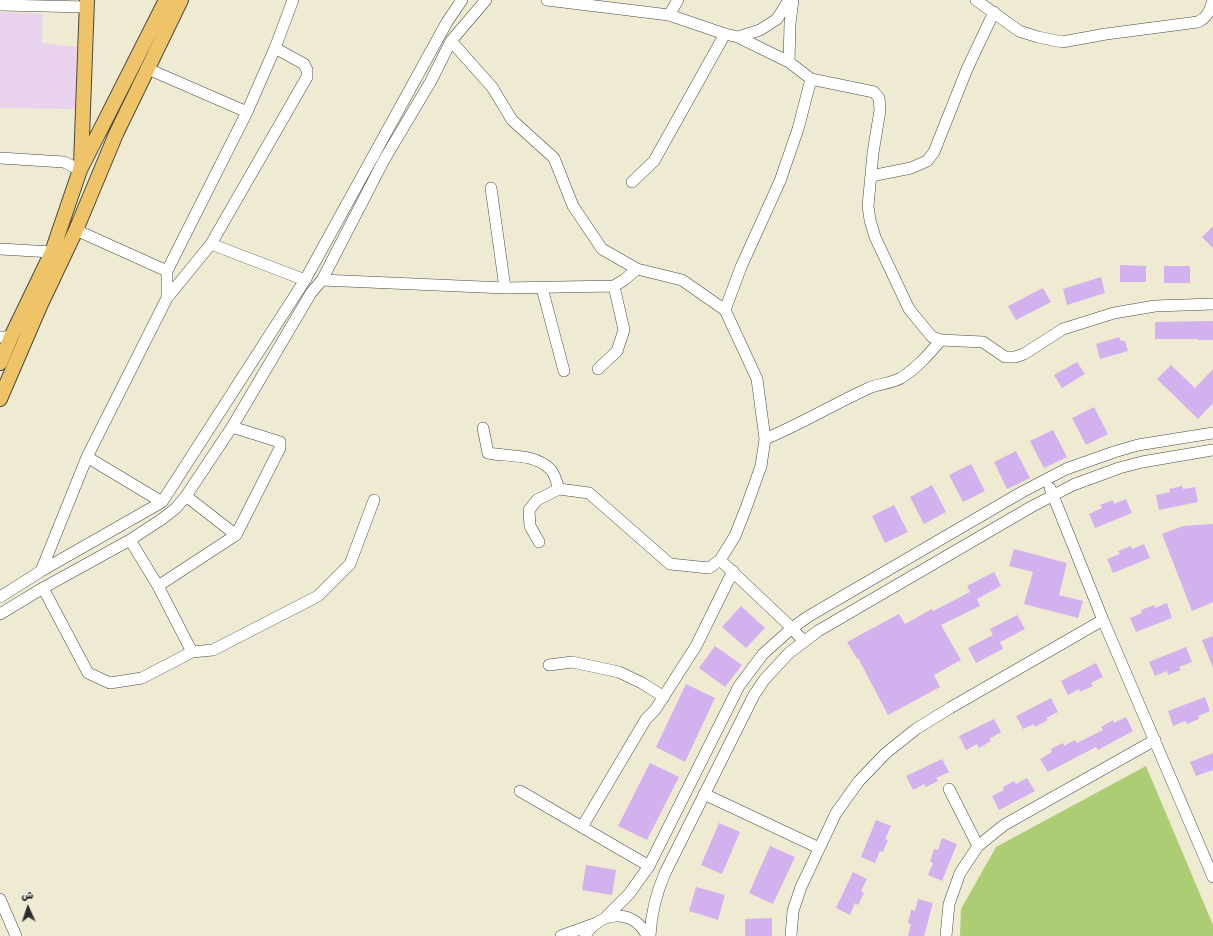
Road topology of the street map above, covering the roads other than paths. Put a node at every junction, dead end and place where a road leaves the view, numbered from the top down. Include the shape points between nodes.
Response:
1 (166, 0) edge
2 (181, 0) edge
3 (293, 0) edge
4 (462, 0) edge
5 (486, 0) edge
6 (547, 0) edge
7 (678, 0) edge
8 (789, 0) edge
9 (793, 0) edge
10 (976, 0) edge
11 (1213, 0) edge
12 (87, 4) edge
13 (0, 5) edge
14 (994, 12) junction
15 (669, 15) junction
16 (725, 34) junction
17 (738, 37) junction
18 (451, 41) junction
19 (275, 48) junction
20 (789, 62) junction
21 (148, 69) junction
22 (811, 79) junction
23 (247, 112) junction
24 (0, 158) edge
25 (80, 170) junction
26 (871, 176) junction
27 (632, 182) dead end
28 (491, 188) dead end
29 (76, 230) junction
30 (211, 244) junction
31 (0, 249) edge
32 (52, 252) junction
33 (637, 269) junction
34 (167, 271) junction
35 (305, 280) junction
36 (322, 280) junction
37 (614, 286) junction
38 (505, 288) junction
39 (542, 288) junction
40 (167, 298) junction
41 (1213, 304) edge
42 (725, 310) junction
43 (6, 337) edge
44 (941, 340) junction
45 (0, 363) edge
46 (598, 369) dead end
47 (564, 371) dead end
48 (0, 399) edge
49 (232, 428) junction
50 (483, 428) dead end
51 (1213, 433) edge
52 (765, 438) junction
53 (1213, 450) edge
54 (87, 457) junction
55 (1046, 480) junction
56 (559, 489) junction
57 (1053, 495) junction
58 (186, 496) junction
59 (374, 500) dead end
60 (162, 502) junction
61 (236, 535) junction
62 (130, 540) junction
63 (539, 542) dead end
64 (720, 560) junction
65 (55, 563) junction
66 (41, 571) junction
67 (733, 571) junction
68 (64, 577) junction
69 (158, 586) junction
70 (43, 588) junction
71 (0, 597) edge
72 (0, 614) edge
73 (1104, 620) junction
74 (792, 628) junction
75 (803, 642) junction
76 (192, 652) junction
77 (549, 665) dead end
78 (664, 697) junction
79 (1155, 740) junction
80 (693, 777) junction
81 (949, 789) dead end
82 (520, 791) dead end
83 (704, 794) junction
84 (684, 795) junction
85 (582, 827) junction
86 (978, 846) junction
87 (819, 848) junction
88 (649, 866) junction
89 (1213, 877) edge
90 (0, 899) edge
91 (600, 920) junction
92 (16, 936) edge
93 (561, 936) edge
94 (585, 936) edge
95 (649, 936) edge
96 (791, 936) edge
97 (946, 936) edge

1 - 25 main road
2 - 21 main road
3 - 19 street
4 - 35 street via 447,22
5 - 18 street
6 - 15 street
7 - 15 street
8 - 17 street via 778,19 760,30
9 - 20 street
10 - 14 street
11 - 14 street via 1206,18 1198,22 1062,42 1019,31
12 - 13 street
12 - 25 main road
14 - 26 street via 967,69 934,152 927,161 911,168
15 - 16 street
16 - 17 street
16 - 27 street via 654,161
17 - 20 street
18 - 33 street via 492,87 512,120 554,158 573,206 602,249
18 - 36 street via 431,81 384,160
19 - 23 street
19 - 30 street via 304,64 308,76
20 - 22 street
21 - 23 street
21 - 29 main road via 116,134
22 - 26 street via 874,92 879,98 880,110
22 - 42 street via 798,129 780,181 741,267
23 - 34 street
24 - 25 street via 64,162
25 - 32 main road
26 - 44 street via 868,206 875,237 909,309 932,337
28 - 38 street
29 - 34 street
29 - 48 main road
30 - 35 street
30 - 40 street
31 - 32 street
32 - 43 main road
33 - 37 street
33 - 42 street via 682,280
34 - 40 street
35 - 60 street
36 - 38 street
36 - 49 street via 311,293
37 - 39 street
37 - 46 street via 624,330 617,350
38 - 39 street
39 - 47 street
40 - 54 street
41 - 44 street via 1155,306 1114,313 1063,329 1015,357 1005,357 983,342
42 - 52 street via 757,379
43 - 45 main road
44 - 52 street via 922,362 900,378 871,387
49 - 58 street
49 - 61 street via 280,442 280,448
50 - 56 street via 488,453 526,457 541,463 551,470
51 - 55 street via 1163,440 1114,452 1066,469
52 - 64 street via 761,466 746,508 735,536
53 - 57 street via 1118,468
54 - 60 street
54 - 66 street
55 - 57 street
55 - 74 street
56 - 63 street via 537,500 529,510 530,526
56 - 64 street via 589,494 670,564 709,568
57 - 73 street
57 - 75 street
58 - 61 street
58 - 62 street via 171,512
59 - 76 street via 350,564 318,596 213,650
60 - 65 street
61 - 69 street
62 - 68 street
62 - 69 street
64 - 67 street
65 - 66 street
65 - 68 street
66 - 71 street
67 - 74 street
67 - 78 street via 696,646
68 - 70 street
69 - 76 street
70 - 72 street
70 - 76 street via 88,673 110,682 142,678
73 - 79 street
73 - 87 street via 916,729 886,753 859,781 836,813
74 - 75 street
74 - 80 street via 763,654 739,686
75 - 83 street via 776,666 754,695
77 - 78 street via 572,662 619,672
78 - 85 street via 646,719
79 - 86 street via 1004,825
79 - 89 street
80 - 83 street via 701,784
80 - 84 street
81 - 86 street
82 - 85 street
83 - 84 street via 694,799
83 - 87 street
83 - 95 street via 658,890
84 - 88 street
85 - 88 street
86 - 97 street via 960,873 949,904
87 - 96 street via 793,911
88 - 91 street via 629,894
90 - 92 street
91 - 93 street
91 - 94 street
91 - 95 street via 614,916 624,917 641,926

